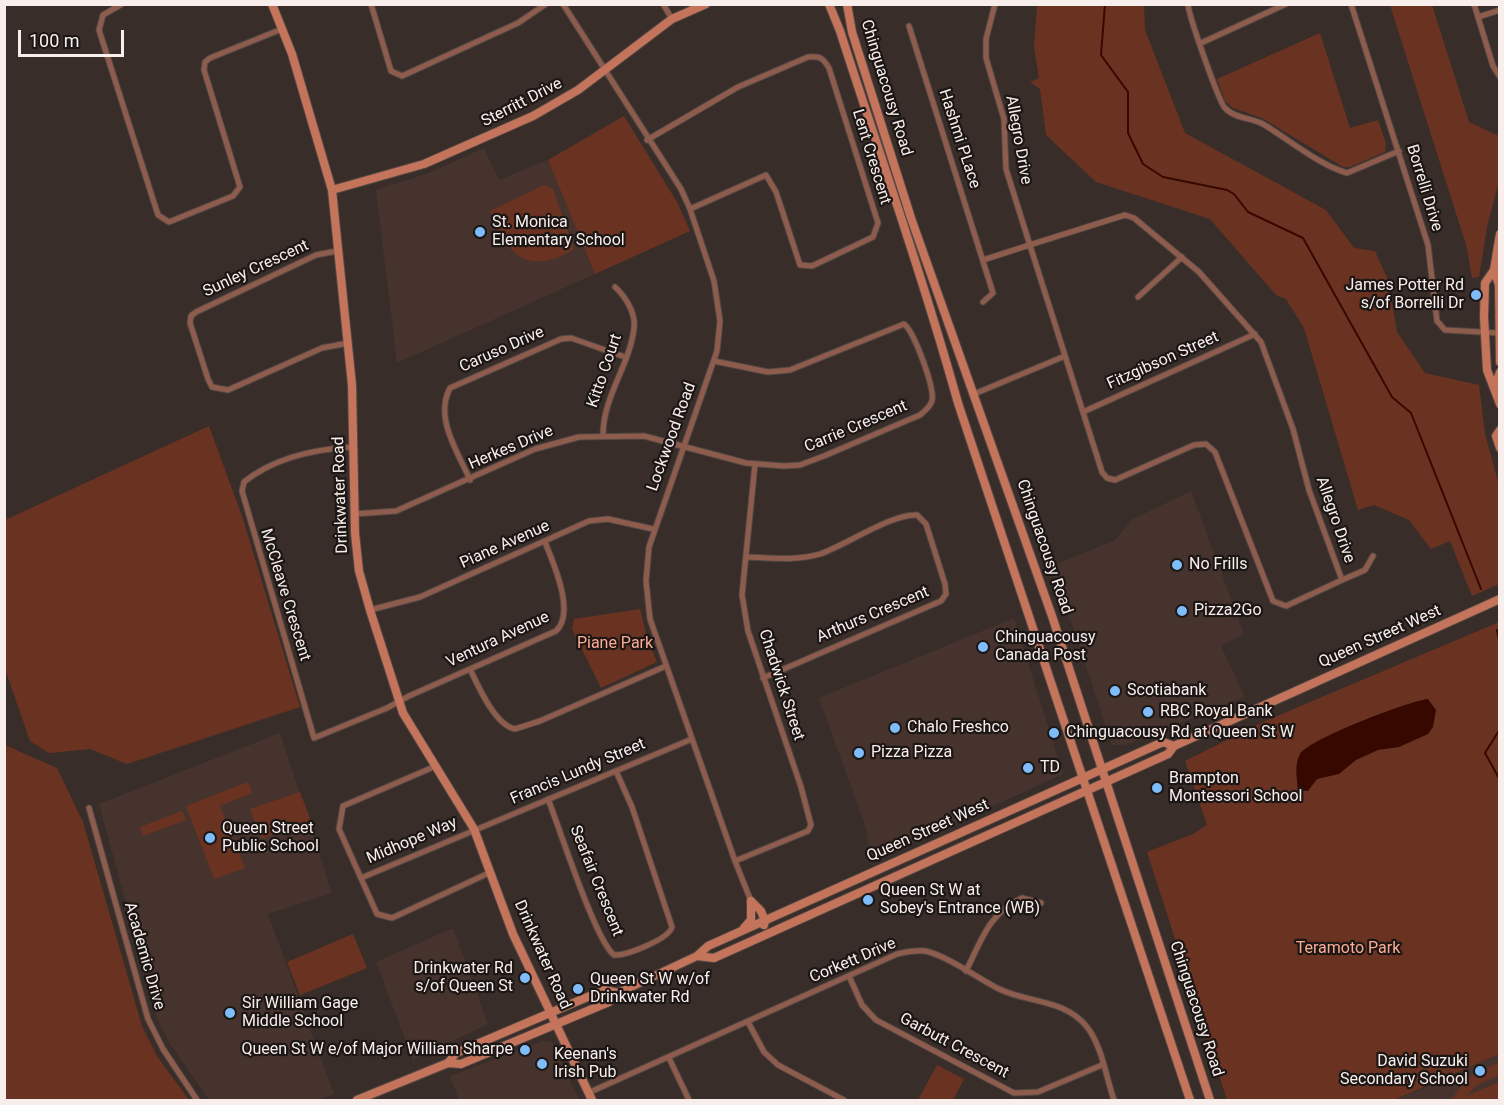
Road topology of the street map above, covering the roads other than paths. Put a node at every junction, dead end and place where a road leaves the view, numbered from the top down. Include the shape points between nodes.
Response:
1 (122, 4) edge
2 (272, 4) edge
3 (371, 4) edge
4 (546, 4) edge
5 (563, 4) edge
6 (663, 4) edge
7 (706, 4) edge
8 (829, 4) edge
9 (847, 4) edge
10 (995, 4) edge
11 (1188, 4) edge
12 (1286, 4) edge
13 (1351, 4) edge
14 (1474, 4) edge
15 (1500, 10) edge
16 (1478, 17) junction
17 (672, 19) junction
18 (909, 26) dead end
19 (283, 29) junction
20 (1201, 43) junction
21 (605, 71) junction
22 (1500, 77) edge
23 (647, 140) junction
24 (1399, 151) junction
25 (332, 190) junction
26 (690, 208) junction
27 (1500, 234) edge
28 (1030, 245) junction
29 (337, 251) junction
30 (1182, 257) junction
31 (983, 260) junction
32 (1494, 270) junction
33 (615, 287) dead end
34 (1138, 297) dead end
35 (983, 302) dead end
36 (1484, 332) junction
37 (1498, 333) junction
38 (1255, 334) junction
39 (348, 343) junction
40 (1065, 356) junction
41 (625, 357) junction
42 (714, 361) junction
43 (1500, 362) edge
44 (1500, 372) edge
45 (1495, 386) junction
46 (974, 394) junction
47 (1500, 404) edge
48 (1083, 412) junction
49 (1500, 430) edge
50 (603, 435) junction
51 (683, 446) junction
52 (354, 447) junction
53 (1500, 448) edge
54 (755, 464) junction
55 (470, 480) junction
56 (354, 514) junction
57 (653, 529) junction
58 (546, 542) junction
59 (747, 556) junction
60 (1373, 556) dead end
61 (1342, 580) junction
62 (1499, 601) edge
63 (370, 610) junction
64 (666, 666) junction
65 (470, 669) junction
66 (763, 678) junction
67 (400, 701) junction
68 (692, 739) junction
69 (1174, 746) junction
70 (436, 766) junction
71 (1102, 769) junction
72 (616, 771) junction
73 (1083, 778) junction
74 (1107, 782) junction
75 (1087, 790) junction
76 (548, 799) junction
77 (88, 808) dead end
78 (474, 829) junction
79 (735, 861) junction
80 (895, 862) junction
81 (491, 872) junction
82 (901, 874) junction
83 (360, 878) junction
84 (752, 901) junction
85 (1041, 903) dead end
86 (765, 921) junction
87 (725, 938) junction
88 (697, 956) junction
89 (714, 957) junction
90 (966, 970) junction
91 (849, 976) junction
92 (618, 993) junction
93 (551, 1012) junction
94 (748, 1022) junction
95 (556, 1024) junction
96 (669, 1058) junction
97 (448, 1063) junction
98 (1102, 1065) junction
99 (590, 1097) edge
100 (198, 1101) edge
101 (357, 1101) edge
102 (689, 1101) edge
103 (844, 1101) edge
104 (1114, 1101) edge
105 (1190, 1101) edge
106 (1210, 1101) edge

1 - 19 street via 103,15 99,30 158,215 169,222 233,196 240,187 204,70 205,62
2 - 19 main road, Drinkwater Road
3 - 4 street via 391,71 402,76 518,23
5 - 21 street, Lockwood Road
6 - 17 street
7 - 17 main road, Sterritt Drive
8 - 73 main road, Chinguacousy Road via 929,299 958,403
9 - 46 main road, Chinguacousy Road via 852,32 911,218
10 - 28 street, Allegro Drive via 986,39 986,58 1004,119 1006,170
11 - 20 street via 1189,18
12 - 20 street
13 - 24 street, Borrelli Drive
14 - 16 street
15 - 16 street
16 - 22 street
17 - 21 main road, Sterritt Drive
18 - 31 street, Hashmi PLace
19 - 25 main road, Drinkwater Road
20 - 24 street via 1219,100 1230,112 1262,124 1347,173
21 - 23 street, Lockwood Road
21 - 25 main road, Sterritt Drive via 563,100 469,145 408,170
23 - 26 street, Lockwood Road
23 - 26 street, Lent Crescent via 738,87 808,57 824,60 878,223 873,237 802,267 776,192 766,175
24 - 36 street, Borrelli Drive via 1432,257 1437,321 1445,330
25 - 29 main road, Drinkwater Road
26 - 42 street, Lockwood Road via 717,298 720,334
27 - 32 main road
28 - 30 street, Allegro Drive via 1129,215
28 - 31 street
28 - 40 street, Allegro Drive
29 - 39 main road, Drinkwater Road
29 - 39 street, Sunley Crescent via 316,255 196,312 190,323 208,379 212,387 219,389 228,390 322,348
30 - 34 street
30 - 38 street, Allegro Drive
31 - 35 street, Hashmi PLace via 993,293
32 - 36 main road via 1485,283
32 - 37 main road via 1499,285
33 - 41 street, Kitto Court via 624,296 634,327
36 - 37 street, Borrelli Drive
36 - 45 main road via 1487,370
37 - 43 main road
38 - 48 street, Fitzgibson Street
38 - 61 street, Allegro Drive via 1272,367 1314,506
39 - 52 main road, Drinkwater Road
40 - 46 street
40 - 48 street, Allegro Drive
41 - 50 street, Kitto Court via 603,414
41 - 55 street, Caruso Drive via 571,338 561,339 450,388 444,406 447,426
42 - 51 street, Lockwood Road
42 - 54 street, Carrie Crescent via 768,372 789,370 900,324 911,330 933,396 927,409 800,465
44 - 45 main road
45 - 47 main road
46 - 71 main road, Chinguacousy Road
48 - 61 street, Allegro Drive via 1102,472 1110,480 1194,445 1212,447 1276,604 1286,606
49 - 53 main road via 1496,436
50 - 51 street, Herkes Drive via 644,436
50 - 55 street, Herkes Drive via 579,436 535,448
51 - 54 street, Carrie Crescent
51 - 57 street, Lockwood Road
52 - 56 main road, Drinkwater Road
52 - 67 street, McCleave Crescent via 322,448 276,463 244,482 243,501 314,738
54 - 59 street, Chadwick Street
55 - 56 street, Herkes Drive via 396,512
56 - 63 main road, Drinkwater Road via 359,571
57 - 58 street, Piane Avenue via 608,519 589,521
57 - 64 street, Lockwood Road via 646,580 650,619
58 - 63 street, Piane Avenue via 420,597
58 - 65 street, Ventura Avenue via 562,594 562,623 556,631
59 - 66 street, Chadwick Street via 742,595 748,631
59 - 66 street, Arthurs Crescent via 802,558 858,538 907,514 917,515 926,524 945,584 946,594 941,601
60 - 61 street via 1365,570
62 - 69 main road, Queen Street West
63 - 67 main road, Drinkwater Road
64 - 65 street via 540,722 515,729 503,723
64 - 68 street, Lockwood Road
65 - 67 street, Ventura Avenue
66 - 79 street, Chadwick Street via 811,825 808,831
67 - 70 main road, Drinkwater Road via 411,730
68 - 72 street, Francis Lundy Street
68 - 79 street, Lockwood Road
69 - 71 main road, Queen Street West via 1163,742
69 - 74 main road, Queen Street West via 1168,754
70 - 78 main road, Drinkwater Road
70 - 83 street via 343,806 339,829
71 - 73 main road, Queen Street West
71 - 74 main road, Chinguacousy Road
72 - 76 street, Francis Lundy Street
72 - 76 street, Seafair Crescent via 672,927 665,937 622,955 614,955 609,949 591,913
73 - 75 main road, Chinguacousy Road
73 - 80 main road, Queen Street West
74 - 75 main road, Queen Street West
74 - 106 main road, Chinguacousy Road
75 - 82 main road, Queen Street West
75 - 105 main road, Chinguacousy Road
76 - 78 street, Francis Lundy Street
77 - 100 street, Academic Drive via 147,1015 159,1042
78 - 81 main road, Drinkwater Road
78 - 83 street, Midhope Way
79 - 84 street, Lockwood Road
80 - 82 main road
80 - 86 main road, Queen Street West
81 - 83 street via 392,918 377,914
81 - 93 main road, Drinkwater Road via 513,934
82 - 89 main road, Queen Street West
84 - 86 main road
84 - 87 main road via 747,926
85 - 90 street via 1022,898 1005,906 988,926
86 - 87 main road, Queen Street West
86 - 89 main road via 761,931 715,951
87 - 88 main road, Queen Street West
88 - 89 main road, Queen Street West
88 - 92 main road, Queen Street West
90 - 91 street, Corkett Drive via 926,951 911,951
90 - 98 street, Corkett Drive via 1021,997 1071,1012 1087,1026
91 - 94 street, Corkett Drive
91 - 98 street, Garbutt Crescent via 862,1005 876,1020 1014,1093 1038,1092
92 - 93 main road, Queen Street West via 604,990
92 - 95 main road, Queen Street West via 609,1002
93 - 95 main road, Drinkwater Road
93 - 97 main road, Queen Street West via 456,1053
94 - 96 street, Corkett Drive
94 - 103 street via 764,1052 778,1065
95 - 97 main road, Queen Street West via 461,1064
95 - 99 main road, Drinkwater Road
96 - 99 street, Corkett Drive
96 - 102 street
97 - 101 main road, Queen Street West
98 - 104 street, Corkett Drive

